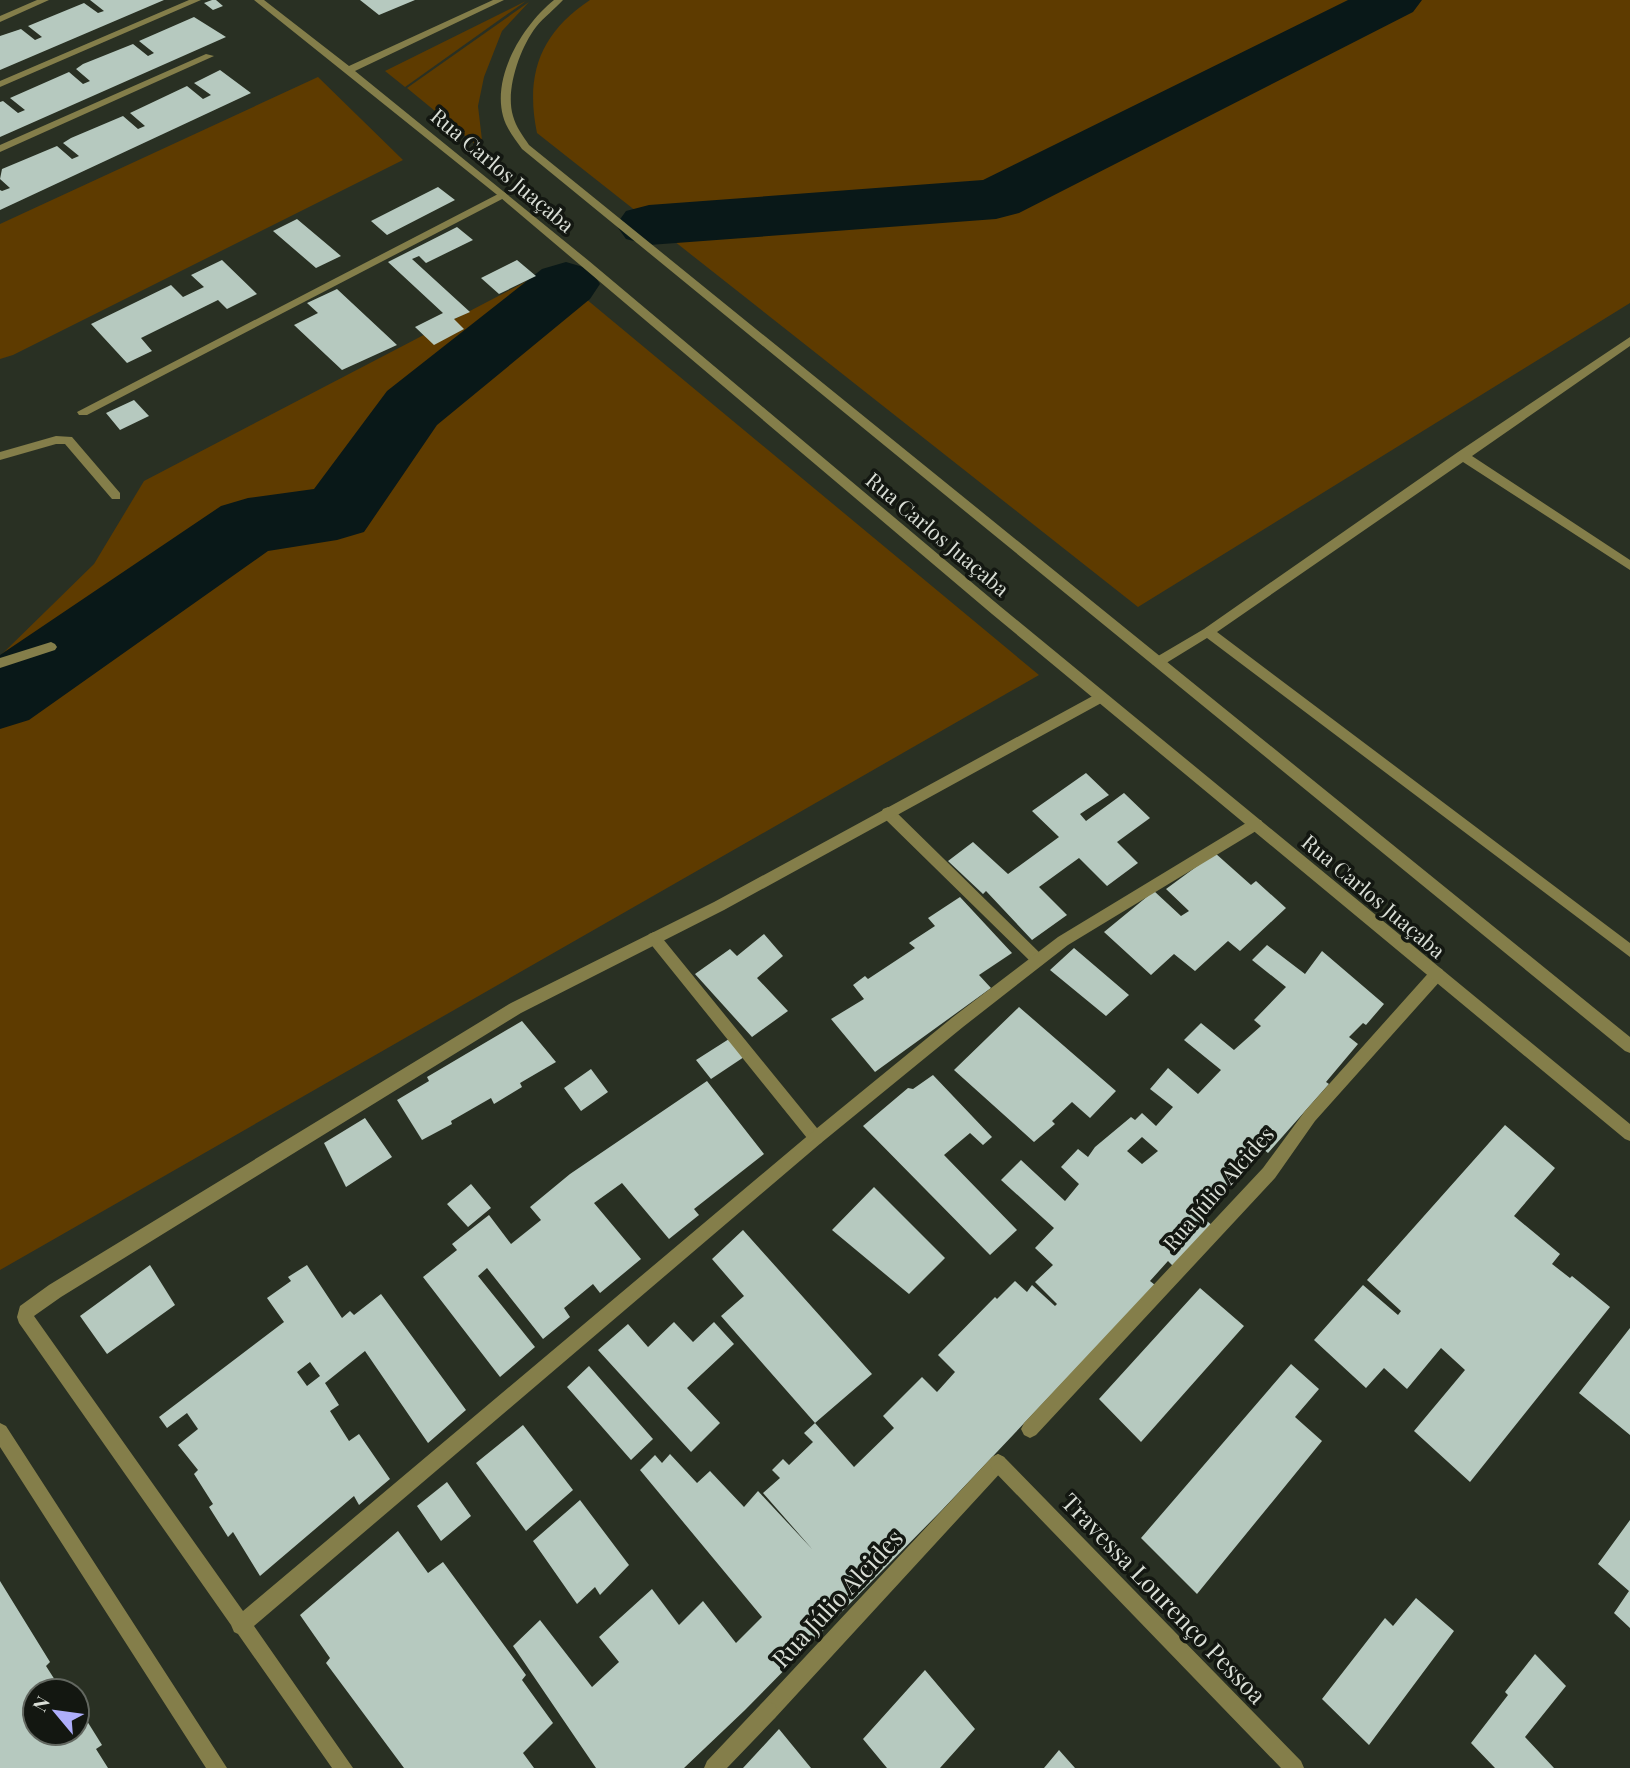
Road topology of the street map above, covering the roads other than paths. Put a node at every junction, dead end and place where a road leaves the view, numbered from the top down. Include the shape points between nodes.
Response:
1 (45, 0) edge
2 (197, 0) edge
3 (258, 0) edge
4 (500, 0) edge
5 (556, 1) edge
6 (0, 19) edge
7 (209, 56) dead end
8 (349, 69) junction
9 (0, 84) edge
10 (0, 149) edge
11 (502, 195) junction
12 (1630, 341) edge
13 (83, 412) dead end
14 (1462, 455) junction
15 (0, 456) edge
16 (116, 496) dead end
17 (1630, 566) edge
18 (1208, 632) junction
19 (51, 647) dead end
20 (1158, 662) junction
21 (0, 663) edge
22 (1100, 697) junction
23 (888, 813) junction
24 (1256, 824) junction
25 (654, 938) junction
26 (1630, 951) edge
27 (1038, 960) junction
28 (1437, 974) junction
29 (1630, 1046) edge
30 (1630, 1134) edge
31 (816, 1138) junction
32 (1030, 1429) dead end
33 (0, 1432) edge
34 (998, 1463) joint
35 (240, 1626) junction
36 (217, 1768) edge
37 (343, 1768) edge
38 (714, 1768) edge
39 (1294, 1768) edge

1 - 6 street
2 - 9 street
3 - 8 street, Rua Carlos Juaçaba
4 - 8 street
5 - 20 street, Rua Carlos Juaçaba via 524,36 510,74 507,113 525,147
7 - 10 street
8 - 11 street, Rua Carlos Juaçaba
11 - 13 street
11 - 22 street, Rua Carlos Juaçaba
12 - 14 street
14 - 17 street
14 - 18 street
15 - 16 street via 68,440
18 - 20 street
18 - 26 street
19 - 21 street
20 - 29 street, Rua Carlos Juaçaba
22 - 23 street
22 - 24 street, Rua Carlos Juaçaba
23 - 25 street
23 - 27 street
24 - 27 street
24 - 28 street, Rua Carlos Juaçaba
25 - 31 street
25 - 35 street via 516,1007 26,1312 24,1317
27 - 31 street
28 - 30 street, Rua Carlos Juaçaba
28 - 32 street, Rua Júlio Alcides via 1310,1116 1269,1173
31 - 35 street
33 - 36 street
34 - 38 street, Rua Júlio Alcides
34 - 39 street, Travessa Lourenço Pessoa
35 - 37 street

